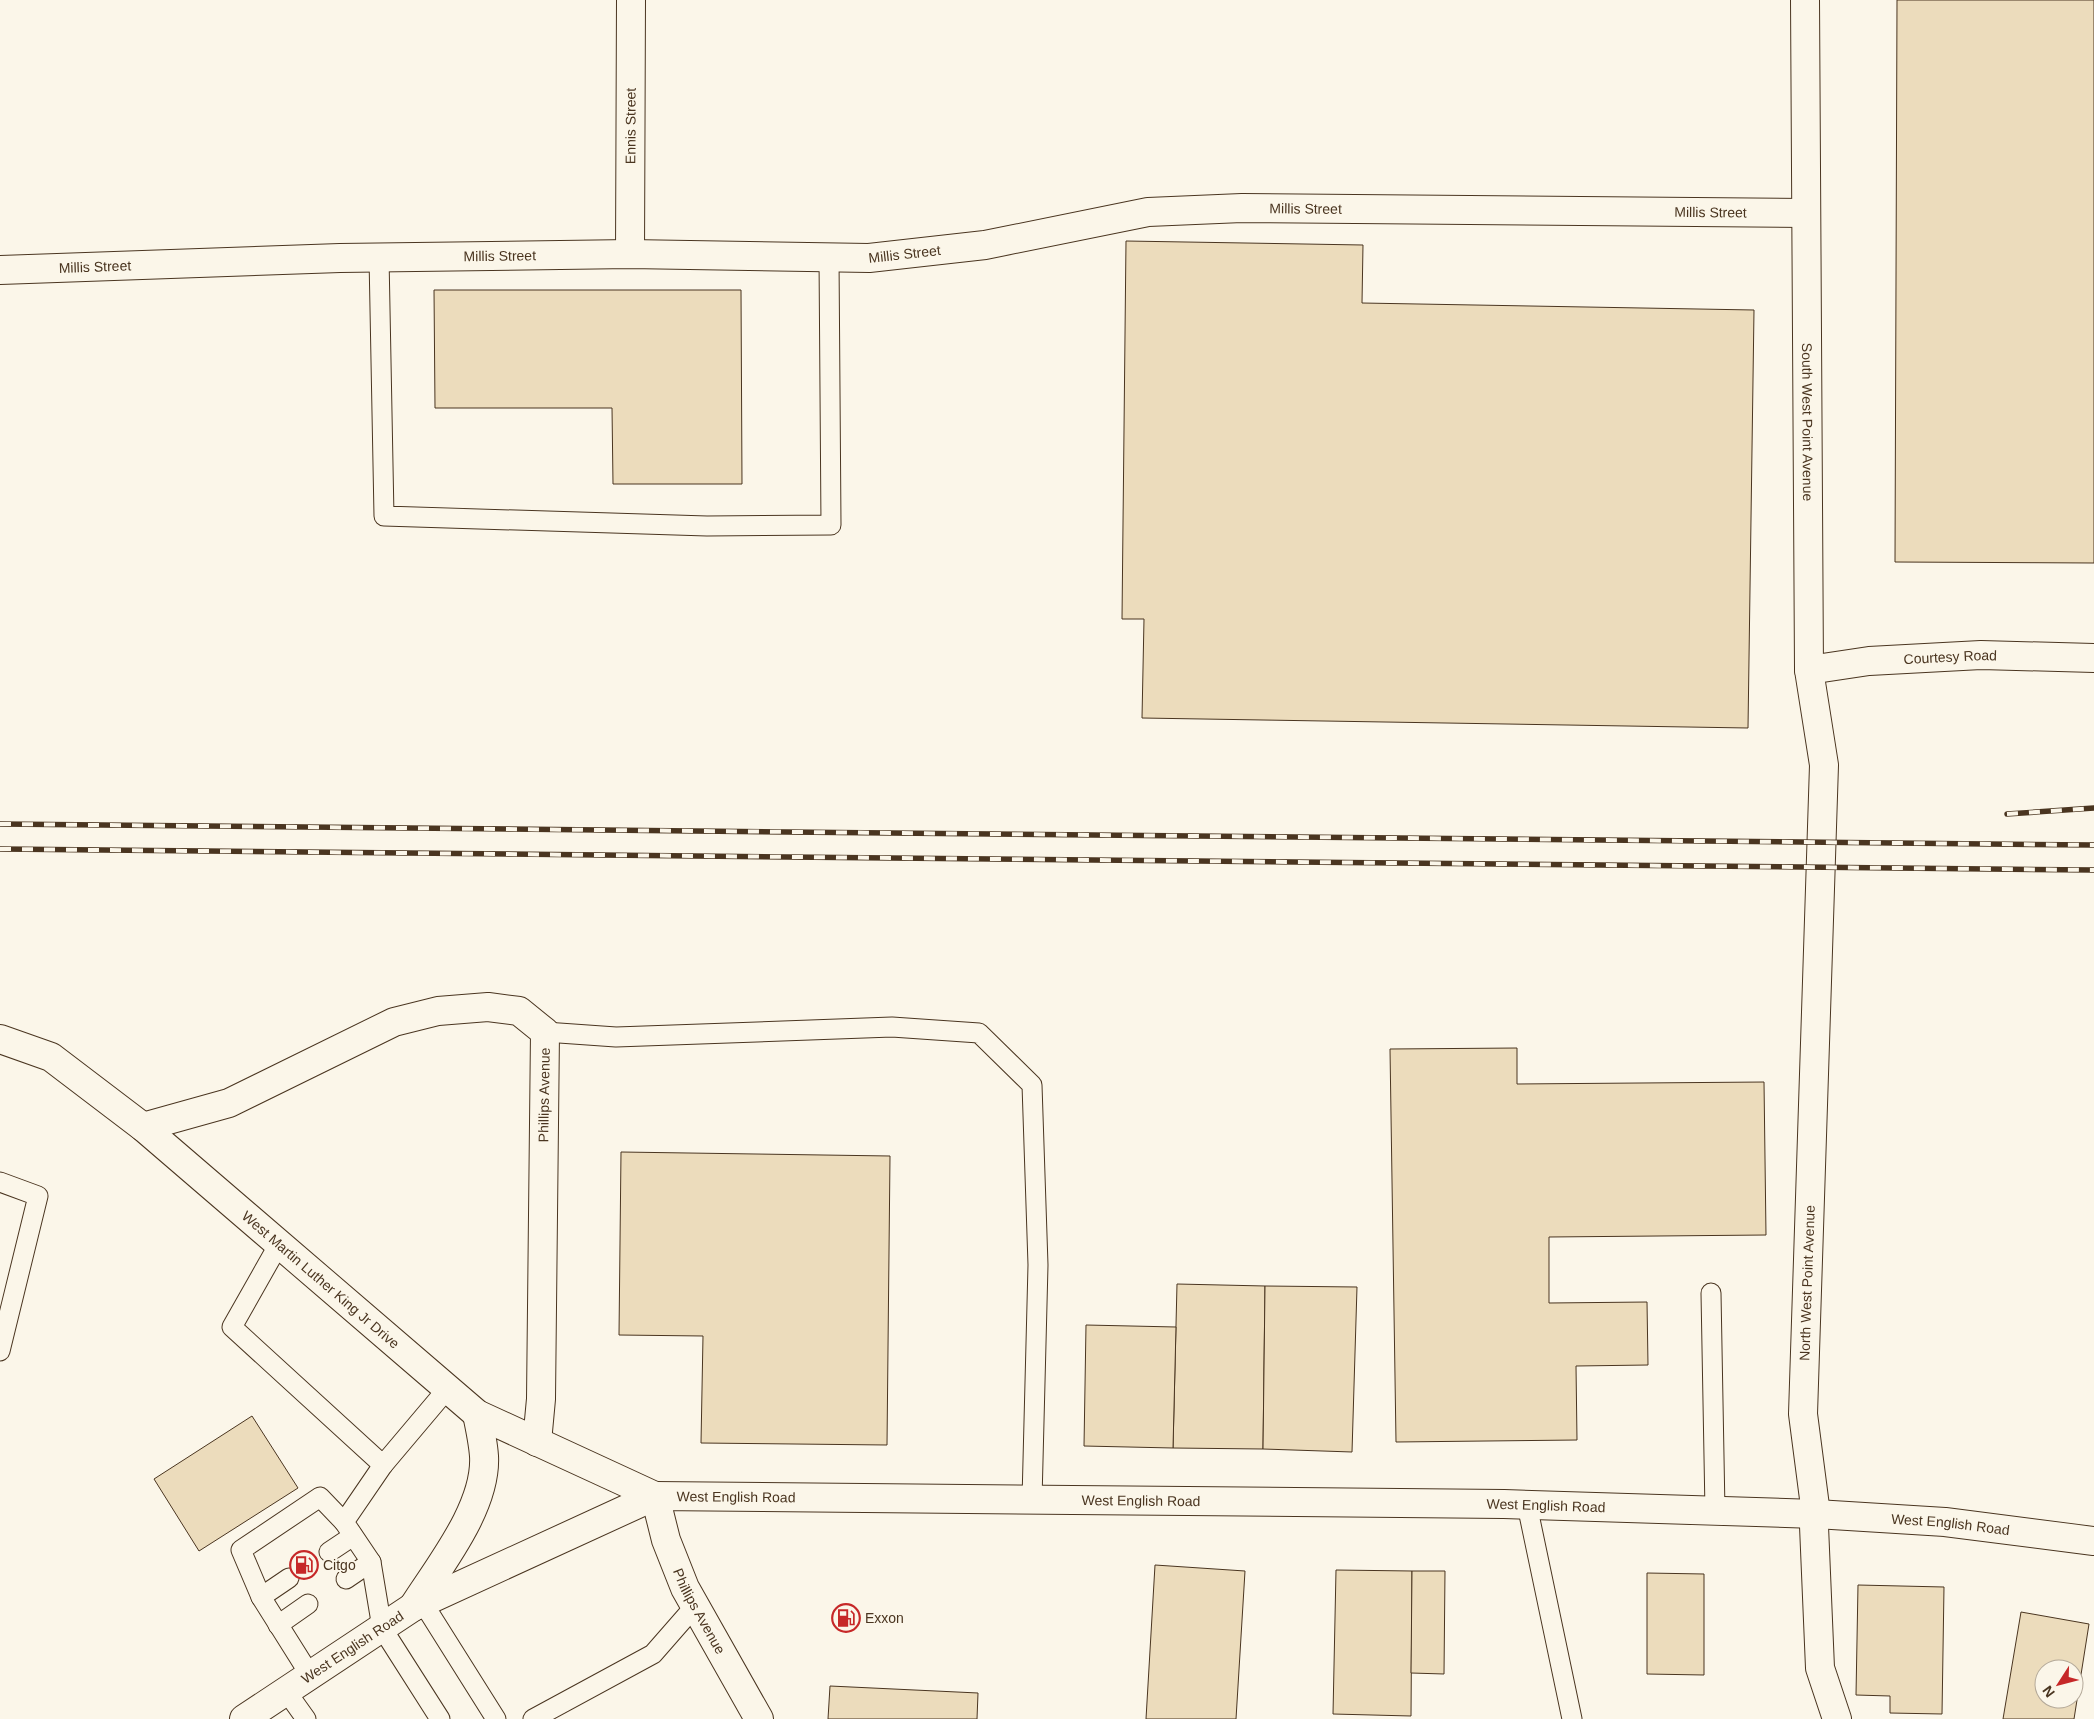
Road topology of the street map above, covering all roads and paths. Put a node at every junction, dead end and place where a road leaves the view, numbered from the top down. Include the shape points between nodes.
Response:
1 (631, 0) edge
2 (1805, 0) edge
3 (1806, 213) junction
4 (630, 254) junction
5 (379, 257) junction
6 (829, 257) junction
7 (0, 270) edge
8 (2094, 658) edge
9 (1809, 670) junction
10 (1820, 843) joint
11 (545, 1032) junction
12 (0, 1039) edge
13 (143, 1127) junction
14 (0, 1182) edge
15 (279, 1244) junction
16 (1711, 1293) dead end
17 (0, 1352) edge
18 (448, 1388) junction
19 (477, 1414) junction
20 (537, 1442) junction
21 (383, 1464) junction
22 (655, 1496) junction
23 (1032, 1500) junction
24 (1527, 1505) junction
25 (1715, 1511) junction
26 (1816, 1514) junction
27 (349, 1529) junction
28 (2094, 1541) edge
29 (329, 1552) dead end
30 (370, 1562) junction
31 (289, 1578) dead end
32 (346, 1579) dead end
33 (261, 1597) junction
34 (308, 1604) dead end
35 (418, 1605) junction
36 (695, 1606) junction
37 (278, 1625) junction
38 (382, 1628) junction
39 (310, 1675) junction
40 (286, 1691) junction
41 (244, 1719) edge
42 (306, 1719) edge
43 (440, 1719) edge
44 (496, 1719) edge
45 (532, 1719) edge
46 (759, 1719) edge
47 (1572, 1719) edge
48 (1837, 1719) edge

1 - 4 street, Ennis Street
2 - 3 street, South West Point Avenue
3 - 6 street, Millis Street via 1242,208 1148,212 985,244 869,258
3 - 9 street, South West Point Avenue
4 - 5 street, Millis Street
4 - 6 street, Millis Street
5 - 6 lane via 384,516 707,526 831,526
5 - 7 street, Millis Street
8 - 9 street, Courtesy Road via 1981,655 1869,660
9 - 10 street, South West Point Avenue via 1824,765
10 - 26 street, North West Point Avenue via 1803,1414
11 - 13 street, Phillips Avenue via 519,1011 488,1007 438,1011 394,1022 229,1103
11 - 20 street, Phillips Avenue via 541,1399
11 - 23 lane via 616,1037 892,1027 979,1033 1032,1085 1038,1265
12 - 13 street, West Martin Luther King Jr Drive via 51,1057
13 - 15 street, West Martin Luther King Jr Drive
14 - 17 lane via 38,1196
15 - 18 street, West Martin Luther King Jr Drive
15 - 21 lane via 232,1327
16 - 25 lane
18 - 19 street, West Martin Luther King Jr Drive
18 - 21 lane
19 - 20 street, West Martin Luther King Jr Drive
19 - 35 street via 484,1457 480,1490
20 - 22 street, West Martin Luther King Jr Drive
21 - 27 lane
22 - 23 street, West English Road
22 - 35 street, West English Road
22 - 36 street, Phillips Avenue via 666,1540
23 - 24 street, West English Road
24 - 25 street, West English Road
24 - 47 lane
25 - 26 street, West English Road
26 - 28 street, West English Road via 1945,1522
26 - 48 street, North West Point Avenue via 1820,1668
27 - 29 lane
27 - 30 lane
27 - 33 lane via 320,1497 241,1550
30 - 32 lane
30 - 38 lane
31 - 33 lane
33 - 37 lane
34 - 37 lane
35 - 38 street, West English Road
35 - 44 lane
36 - 45 lane via 653,1654
36 - 46 street, Phillips Avenue
37 - 39 lane
38 - 39 street, West English Road
38 - 43 lane
39 - 40 street, West English Road
40 - 41 street, West English Road
40 - 42 lane

